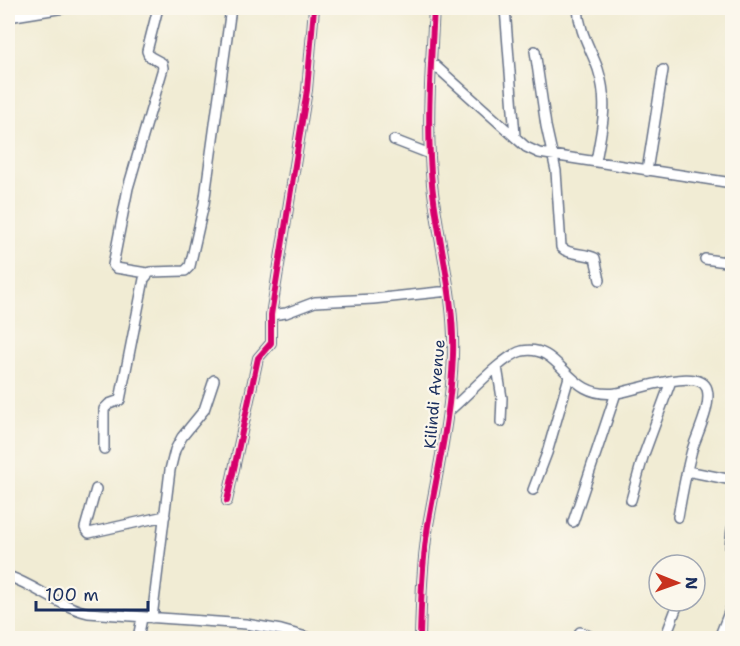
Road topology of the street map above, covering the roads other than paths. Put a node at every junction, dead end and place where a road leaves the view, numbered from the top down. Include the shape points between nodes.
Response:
1 (64, 8) edge
2 (158, 8) edge
3 (231, 8) edge
4 (314, 8) edge
5 (434, 8) edge
6 (505, 8) edge
7 (578, 8) edge
8 (8, 17) edge
9 (535, 51) dead end
10 (430, 61) junction
11 (663, 70) dead end
12 (515, 136) junction
13 (394, 140) dead end
14 (430, 154) junction
15 (551, 154) junction
16 (596, 161) junction
17 (648, 171) junction
18 (732, 183) edge
19 (732, 247) edge
20 (705, 259) dead end
21 (147, 273) junction
22 (600, 280) dead end
23 (449, 291) junction
24 (271, 315) junction
25 (497, 367) junction
26 (569, 377) junction
27 (214, 380) dead end
28 (671, 381) junction
29 (616, 393) junction
30 (449, 411) junction
31 (501, 422) dead end
32 (104, 449) dead end
33 (687, 471) junction
34 (732, 480) edge
35 (96, 489) dead end
36 (532, 490) dead end
37 (631, 500) dead end
38 (228, 501) dead end
39 (165, 516) junction
40 (678, 517) dead end
41 (573, 522) dead end
42 (732, 529) edge
43 (732, 560) edge
44 (8, 576) edge
45 (732, 605) edge
46 (675, 613) edge
47 (147, 618) junction
48 (580, 632) dead end
49 (280, 634) edge
50 (138, 639) edge
51 (310, 639) edge
52 (420, 639) edge
53 (594, 639) edge
54 (665, 639) edge
55 (719, 639) edge

1 - 8 street
2 - 21 street via 147,51 163,68 128,188 113,265
3 - 21 street via 204,204 190,266 185,271
4 - 24 street via 307,90
5 - 10 street, Kilindi Avenue
6 - 12 street
7 - 16 street via 581,30 598,71 605,103
9 - 15 street
10 - 12 street
10 - 14 street, Kilindi Avenue
11 - 17 street
12 - 15 street via 526,147
13 - 14 street
14 - 23 street, Kilindi Avenue
15 - 16 street
15 - 22 street via 557,178 561,247 595,258
16 - 17 street
17 - 18 street
19 - 20 street via 726,262
21 - 32 street via 120,400 104,409
23 - 24 street via 315,302
23 - 30 street, Kilindi Avenue via 453,355
24 - 38 street via 271,344 258,358
25 - 26 street via 513,355 532,351 551,356
25 - 30 street
25 - 31 street
26 - 29 street via 592,391
26 - 36 street
27 - 39 street via 204,410 175,450
28 - 29 street
28 - 33 street via 697,380 707,389 705,410
28 - 37 street
29 - 41 street
30 - 52 street, Kilindi Avenue via 425,555
33 - 34 street
33 - 40 street
35 - 39 street via 85,528 89,533
39 - 47 street
42 - 43 street
44 - 47 street via 78,611
45 - 55 street
46 - 54 street
47 - 49 street via 223,622
47 - 50 street
48 - 53 street
49 - 51 street

